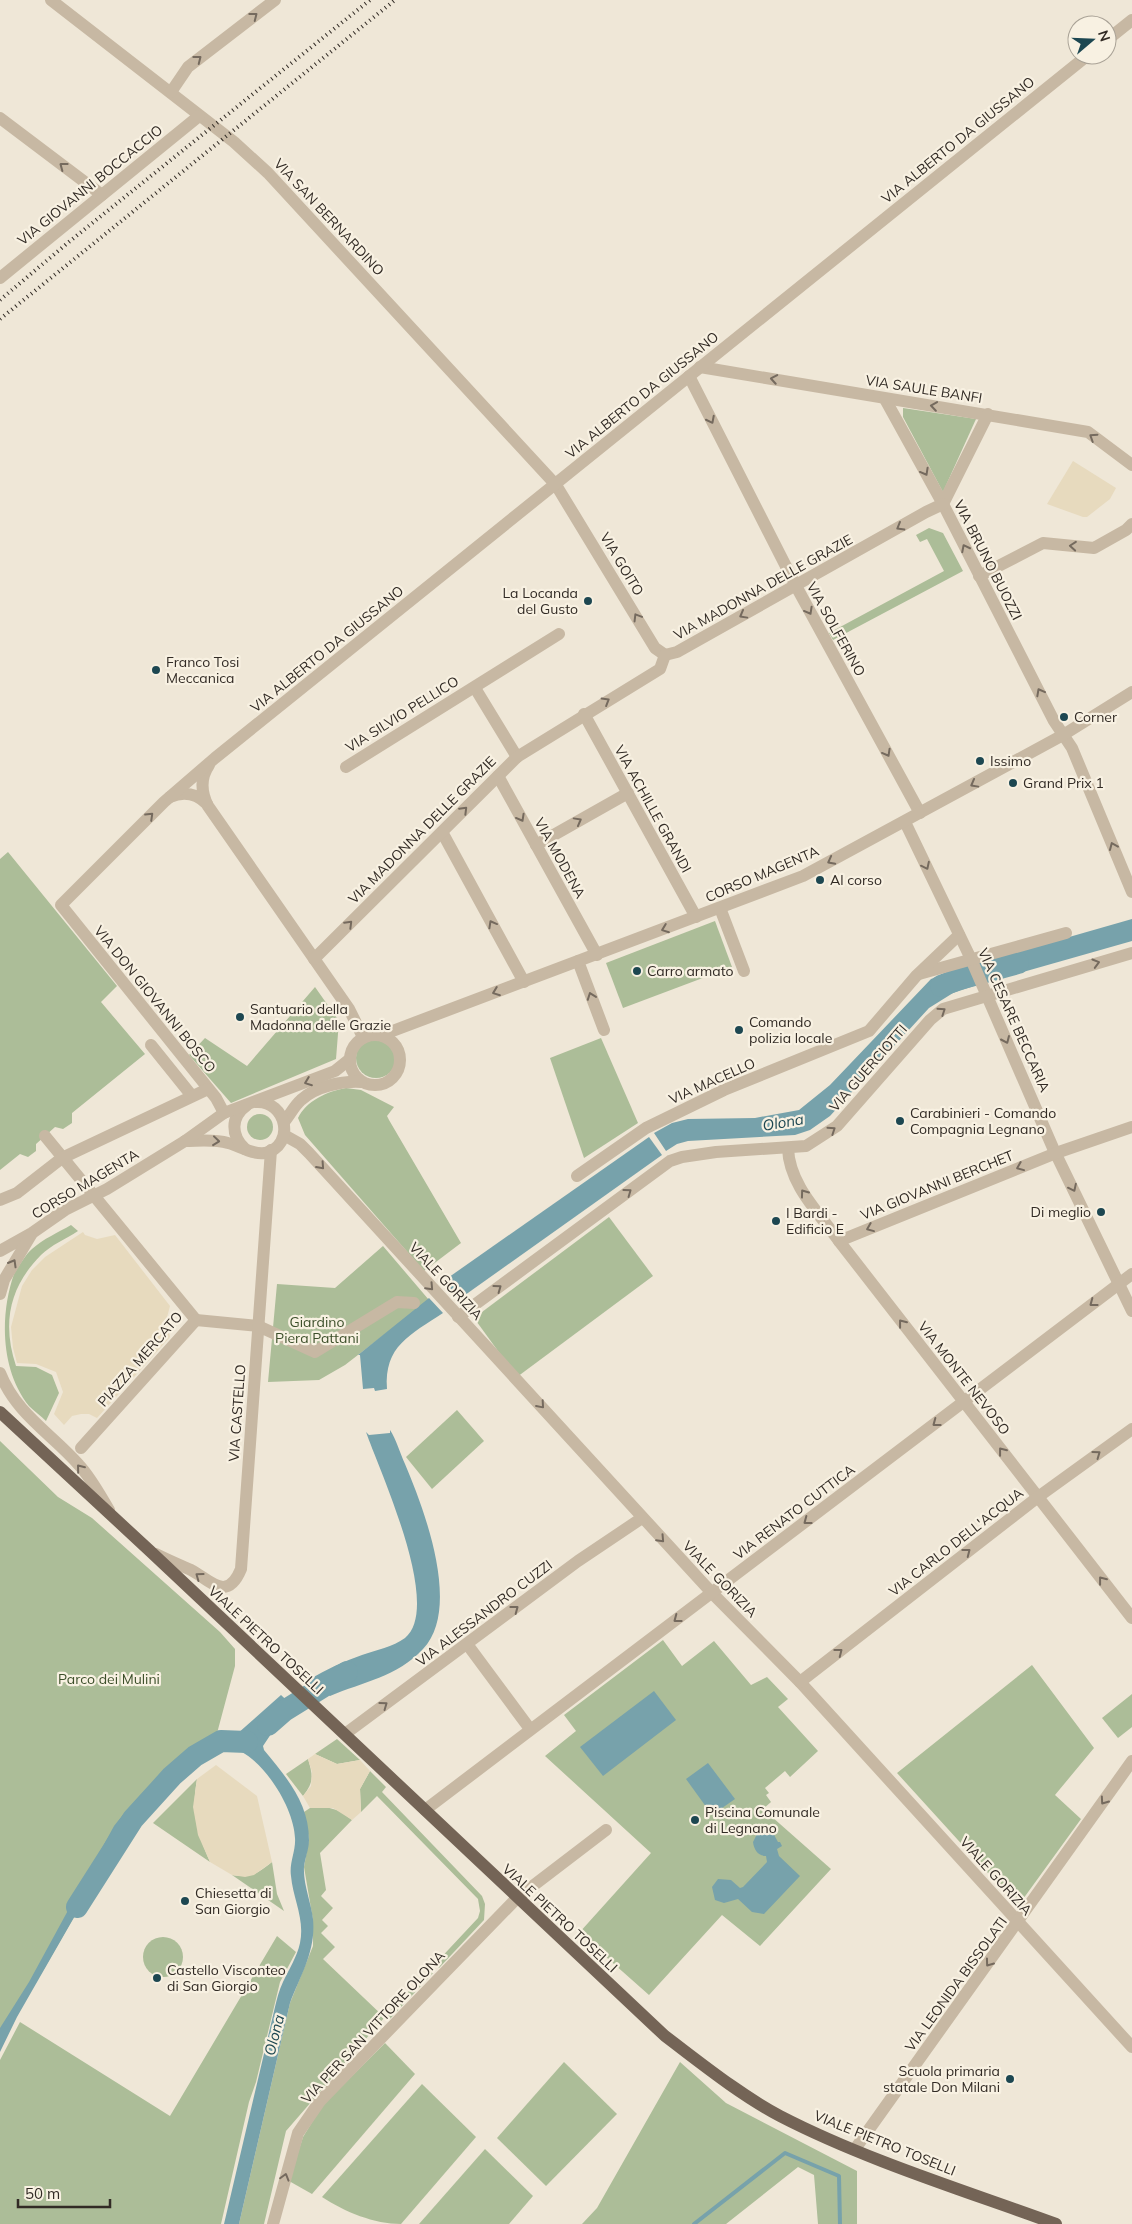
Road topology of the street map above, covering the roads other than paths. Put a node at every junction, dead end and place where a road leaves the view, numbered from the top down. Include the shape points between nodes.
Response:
1 (51, 0) edge
2 (275, 0) edge
3 (1132, 20) edge
4 (1117, 32) edge
5 (1076, 65) edge
6 (171, 92) junction
7 (199, 116) junction
8 (0, 118) edge
9 (102, 195) junction
10 (0, 278) edge
11 (700, 367) junction
12 (689, 376) junction
13 (885, 399) junction
14 (988, 414) junction
15 (1132, 465) edge
16 (556, 485) junction
17 (943, 504) junction
18 (1132, 524) edge
19 (979, 576) junction
20 (796, 586) junction
21 (558, 634) dead end
22 (665, 655) junction
23 (475, 688) junction
24 (1132, 692) edge
25 (584, 714) junction
26 (1063, 735) junction
27 (517, 757) junction
28 (216, 758) junction
29 (346, 767) dead end
30 (498, 776) junction
31 (628, 793) junction
32 (164, 802) junction
33 (208, 806) junction
34 (920, 814) junction
35 (905, 822) junction
36 (442, 832) junction
37 (536, 845) junction
38 (1132, 892) edge
39 (60, 905) joint
40 (720, 908) junction
41 (696, 917) junction
42 (1066, 933) dead end
43 (960, 935) junction
44 (1132, 953) edge
45 (597, 954) junction
46 (314, 958) junction
47 (578, 961) junction
48 (972, 962) junction
49 (744, 971) dead end
50 (917, 975) junction
51 (524, 982) junction
52 (985, 992) junction
53 (604, 1030) dead end
54 (382, 1036) junction
55 (363, 1037) junction
56 (151, 1045) dead end
57 (350, 1059) junction
58 (361, 1082) junction
59 (208, 1089) junction
60 (192, 1096) junction
61 (251, 1104) junction
62 (224, 1113) junction
63 (284, 1122) junction
64 (1132, 1127) edge
65 (284, 1135) junction
66 (44, 1136) dead end
67 (185, 1141) junction
68 (788, 1148) junction
69 (246, 1149) junction
70 (271, 1150) junction
71 (1056, 1153) junction
72 (62, 1158) junction
73 (577, 1176) dead end
74 (93, 1195) junction
75 (0, 1200) edge
76 (32, 1234) junction
77 (839, 1241) junction
78 (0, 1251) edge
79 (1132, 1274) edge
80 (1119, 1283) junction
81 (0, 1294) edge
82 (414, 1303) dead end
83 (1132, 1311) edge
84 (458, 1317) junction
85 (196, 1320) junction
86 (258, 1326) junction
87 (0, 1373) edge
88 (963, 1402) junction
89 (0, 1412) edge
90 (1132, 1429) edge
91 (81, 1448) dead end
92 (1038, 1497) junction
93 (642, 1518) junction
94 (118, 1522) junction
95 (150, 1551) junction
96 (712, 1593) junction
97 (1132, 1618) edge
98 (467, 1644) junction
99 (800, 1682) junction
100 (530, 1729) junction
101 (345, 1734) junction
102 (1132, 1761) edge
103 (425, 1810) junction
104 (606, 1830) dead end
105 (517, 1898) junction
106 (1018, 1923) junction
107 (1132, 2047) edge
108 (855, 2149) junction
109 (273, 2224) edge
110 (1056, 2224) edge

1 - 6 street, VIA SAN BERNARDINO
6 -> 2 street via 188,67
3 - 4 street
5 - 11 street, VIA ALBERTO DA GIUSSANO
6 - 7 street, VIA SAN BERNARDINO
7 - 9 street, VIA GIOVANNI BOCCACCIO
7 - 16 street, VIA SAN BERNARDINO via 268,173
9 -> 8 street
9 - 10 street, VIA GIOVANNI BOCCACCIO
11 - 12 street, VIA ALBERTO DA GIUSSANO
13 -> 11 street, VIA SAULE BANFI
12 - 16 street, VIA ALBERTO DA GIUSSANO
12 -> 20 street, VIA SOLFERINO
14 -> 13 street, VIA SAULE BANFI
13 -> 17 street, VIA BRUNO BUOZZI
15 -> 14 street, VIA SAULE BANFI via 1088,432
14 - 17 street
22 -> 16 street, VIA GOITO via 655,648
16 - 28 street, VIA ALBERTO DA GIUSSANO
19 -> 17 street, VIA BRUNO BUOZZI
17 -> 20 street, VIA MADONNA DELLE GRAZIE
18 -> 19 street via 1094,548 1043,543
26 -> 19 street, VIA BRUNO BUOZZI
20 -> 22 street, VIA MADONNA DELLE GRAZIE
20 -> 34 street, VIA SOLFERINO
21 - 23 street, VIA SILVIO PELLICO
25 -> 22 street, VIA MADONNA DELLE GRAZIE via 660,669
23 - 27 street, VIA SILVIO PELLICO
23 - 29 street, VIA SILVIO PELLICO
24 - 26 street, CORSO MAGENTA
25 - 27 street, VIA MADONNA DELLE GRAZIE
25 - 31 street, VIA ACHILLE GRANDI
26 -> 34 street, CORSO MAGENTA
38 -> 26 street, VIA BRUNO BUOZZI via 1072,748
27 - 30 street, VIA MADONNA DELLE GRAZIE
28 - 32 street, VIA ALBERTO DA GIUSSANO
28 - 33 street, VIA ALBERTO DA GIUSSANO via 202,780
36 -> 30 street, VIA MADONNA DELLE GRAZIE
30 -> 37 street, VIA MODENA
37 -> 31 street
31 - 41 street, VIA ACHILLE GRANDI
32 - 33 street, VIA ALBERTO DA GIUSSANO via 175,795 188,794 200,798
39 -> 32 street, VIA ALBERTO DA GIUSSANO
33 - 46 street
34 - 35 street, CORSO MAGENTA
35 -> 40 street, CORSO MAGENTA via 803,876
35 -> 43 street, VIA CESARE BECCARIA
46 -> 36 street, VIA MADONNA DELLE GRAZIE
51 -> 36 street
37 - 45 street, VIA MODENA
39 - 59 street, VIA DON GIOVANNI BOSCO
40 - 41 street, CORSO MAGENTA
40 - 49 street
41 -> 45 street, CORSO MAGENTA
42 - 48 street
43 - 48 street, VIA CESARE BECCARIA
43 - 50 street
52 -> 44 street, VIA GUERCIOTTI
45 - 47 street, CORSO MAGENTA
46 - 55 street via 349,1009
47 - 51 street, CORSO MAGENTA
53 -> 47 street
48 - 50 street
48 - 52 street, VIA CESARE BECCARIA
50 - 73 street, VIA MACELLO via 869,1031 724,1090 646,1128
51 -> 54 street, CORSO MAGENTA
68 -> 52 street, VIA GUERCIOTTI via 806,1146 837,1126 930,1020 943,1009
52 -> 71 street, VIA CESARE BECCARIA
54 - 55 street, CORSO MAGENTA
54 - 58 street via 389,1038 398,1048 400,1068 392,1079 380,1085
55 - 57 street, CORSO MAGENTA via 354,1046
56 - 60 street
57 - 58 street via 352,1072
57 -> 61 street, CORSO MAGENTA via 335,1071
58 - 63 street via 343,1082 309,1095 299,1102
59 - 60 street
59 - 62 street, VIA DON GIOVANNI BOSCO
60 - 72 street
61 - 62 street, CORSO MAGENTA
61 - 63 street via 273,1106
61 - 69 street via 238,1114 234,1126 237,1139
62 - 67 street, CORSO MAGENTA
63 - 65 street
64 - 71 street, VIA GIOVANNI BERCHET
65 - 70 street via 277,1147
65 -> 84 street, VIALE GORIZIA via 303,1148
66 - 72 street, PIAZZA MERCATO
67 -> 69 street, CORSO MAGENTA via 213,1140
67 - 74 street, CORSO MAGENTA
77 -> 68 street, VIA MONTE NEVOSO via 793,1178
84 -> 68 street, VIA GUERCIOTTI via 670,1161 682,1156 716,1152
69 - 70 street, CORSO MAGENTA via 258,1153
70 - 86 street, VIA CASTELLO
71 -> 77 street, VIA GIOVANNI BERCHET
71 -> 80 street, VIA CESARE BECCARIA
72 - 74 street, PIAZZA MERCATO
72 - 75 street via 17,1193
74 - 76 street, CORSO MAGENTA
74 - 85 street, PIAZZA MERCATO
76 - 78 street, CORSO MAGENTA
81 -> 76 street via 4,1280
88 -> 77 street, VIA MONTE NEVOSO
79 - 80 street, VIA RENATO CUTTICA
80 - 83 street, VIA CESARE BECCARIA
80 -> 88 street, VIA RENATO CUTTICA
82 - 86 street via 397,1302 315,1352
84 -> 93 street, VIALE GORIZIA
85 - 86 street
85 - 91 street, PIAZZA MERCATO
86 -> 95 street, VIA CASTELLO via 241,1570 237,1579 230,1585 210,1584 194,1572
94 -> 87 street, VIALE PIETRO TOSELLI via 80,1466 29,1418 10,1394
92 -> 88 street, VIA MONTE NEVOSO
88 -> 96 street, VIA RENATO CUTTICA
89 - 94 main road, VIALE PIETRO TOSELLI
92 -> 90 street, VIA CARLO DELL'ACQUA
97 -> 92 street, VIA MONTE NEVOSO
99 -> 92 street, VIA CARLO DELL'ACQUA
93 -> 96 street, VIALE GORIZIA
98 -> 93 street, VIA ALESSANDRO CUZZI
94 - 95 main road, VIALE PIETRO TOSELLI
95 - 101 main road, VIALE PIETRO TOSELLI
96 - 99 street, VIALE GORIZIA
96 -> 100 street, VIA RENATO CUTTICA
98 - 100 street
101 -> 98 street, VIA ALESSANDRO CUZZI
99 - 106 street, VIALE GORIZIA
100 - 103 street, VIA RENATO CUTTICA
101 - 103 main road, VIALE PIETRO TOSELLI
102 -> 106 street, VIA LEONIDA BISSOLATI
103 - 105 main road, VIALE PIETRO TOSELLI
104 - 105 street, VIA PER SAN VITTORE OLONA
105 - 108 main road, VIALE PIETRO TOSELLI via 665,2036 725,2081 780,2116
109 -> 105 street, VIA PER SAN VITTORE OLONA via 298,2134 320,2102
106 - 107 street, VIALE GORIZIA
106 -> 108 street, VIA LEONIDA BISSOLATI
108 - 110 main road, VIALE PIETRO TOSELLI

